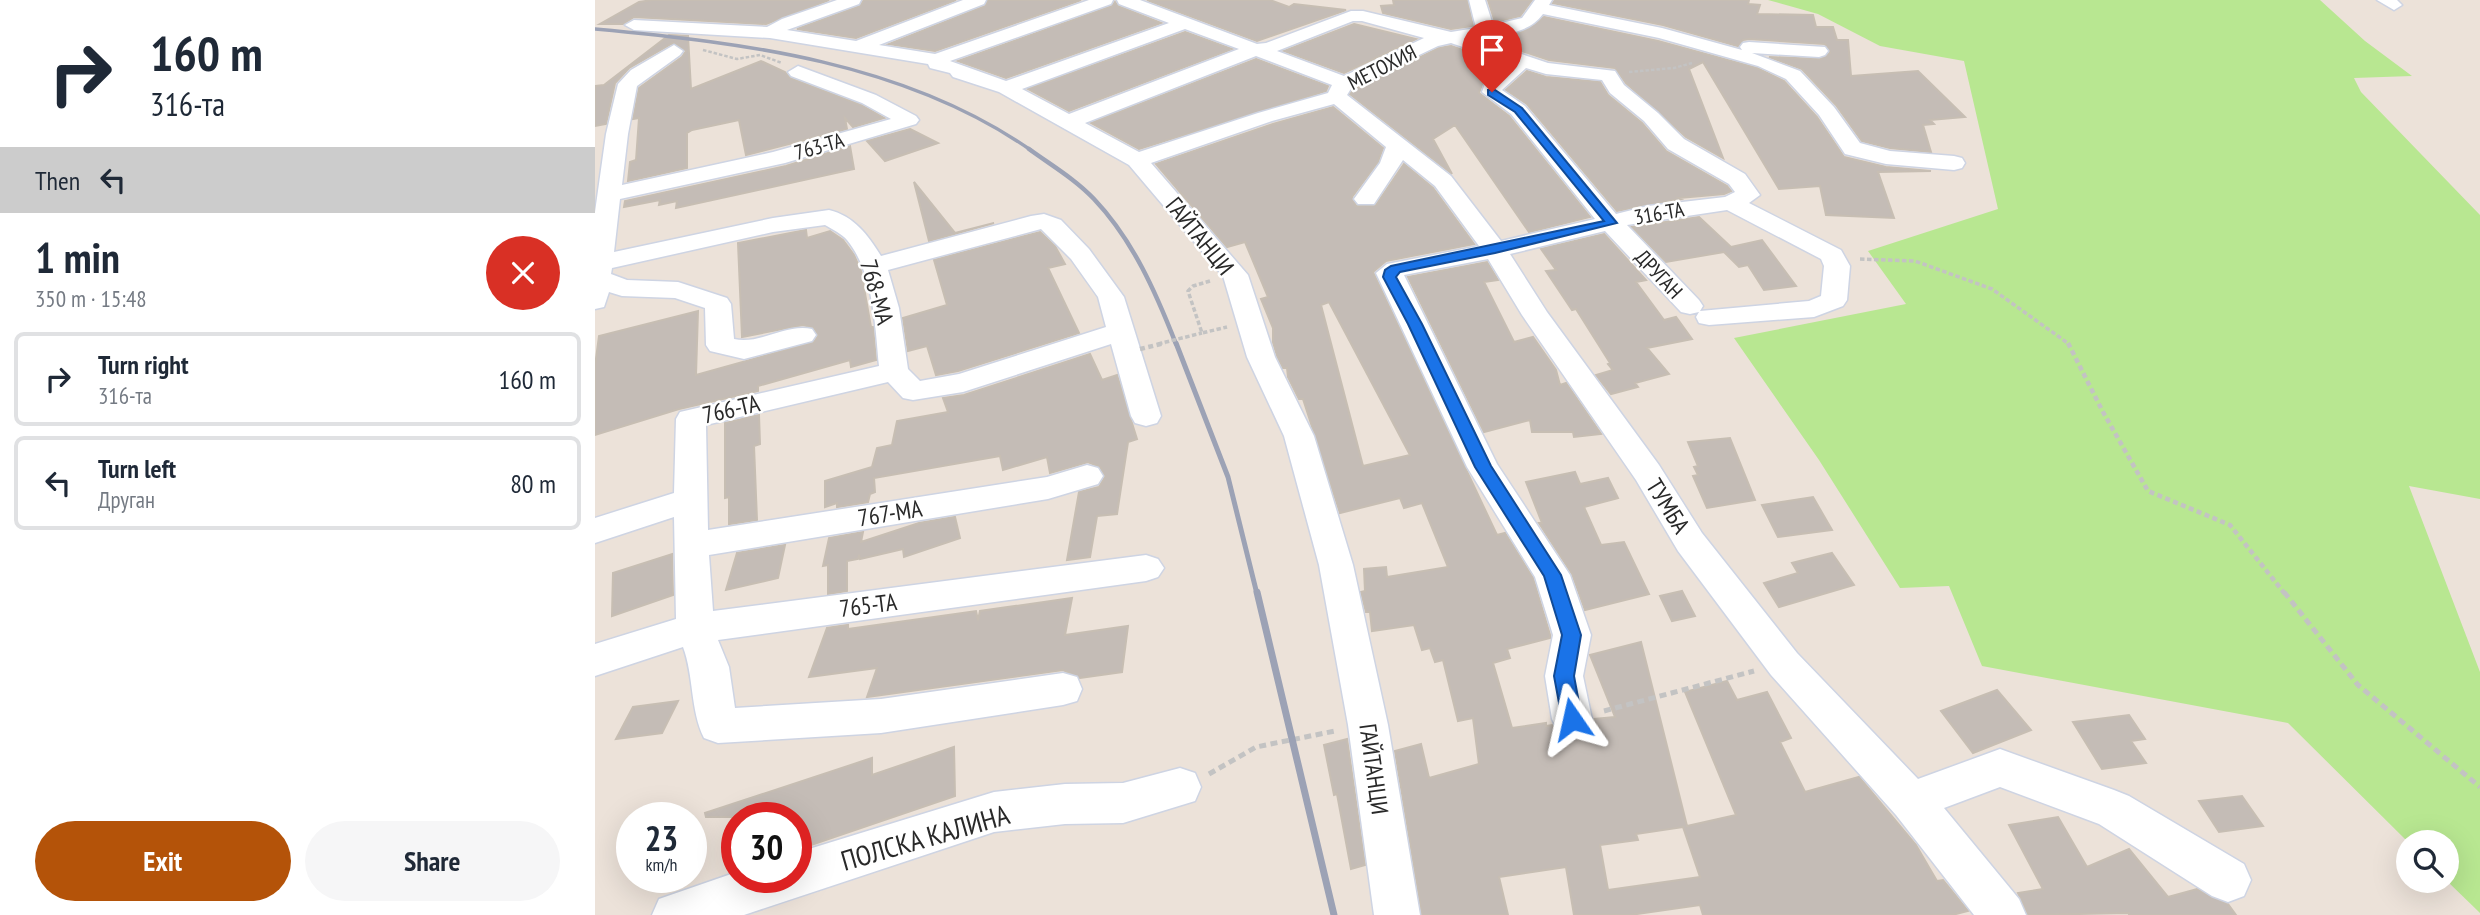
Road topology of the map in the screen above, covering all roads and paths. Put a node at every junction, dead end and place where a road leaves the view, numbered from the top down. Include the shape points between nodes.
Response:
1 (853, 0) edge
2 (978, 0) edge
3 (1105, 0) edge
4 (1125, 0) edge
5 (1478, 0) edge
6 (1589, 0) edge
7 (1543, 6) edge
8 (1185, 23) junction
9 (634, 25) dead end
10 (1486, 31) junction
11 (770, 33) junction
12 (1447, 36) junction
13 (1710, 45) junction
14 (854, 48) junction
15 (1257, 49) junction
16 (674, 51) joint
17 (1819, 51) dead end
18 (1738, 56) junction
19 (936, 60) junction
20 (1525, 60) junction
21 (798, 72) joint
22 (1608, 75) junction
23 (1006, 88) junction
24 (1341, 90) junction
25 (1071, 121) junction
26 (617, 134) junction
27 (595, 138) edge
28 (1397, 147) junction
29 (1137, 160) junction
30 (1954, 163) dead end
31 (610, 194) junction
32 (1366, 200) dead end
33 (1730, 203) junction
34 (1611, 223) junction
35 (1495, 250) junction
36 (1832, 254) junction
37 (874, 265) junction
38 (1235, 275) junction
39 (597, 276) edge
40 (1226, 328) dead end
41 (1202, 333) junction
42 (802, 335) dead end
43 (1131, 340) junction
44 (894, 372) junction
45 (1146, 416) dead end
46 (1087, 476) dead end
47 (690, 499) junction
48 (595, 531) edge
49 (692, 545) junction
50 (1146, 568) dead end
51 (695, 628) junction
52 (595, 660) edge
53 (1784, 664) junction
54 (1063, 689) dead end
55 (1572, 719) joint
56 (1369, 725) junction
57 (1179, 787) joint
58 (2480, 787) edge
59 (1911, 801) junction
60 (812, 870) edge
61 (2228, 880) dead end
62 (742, 893) edge
63 (675, 915) edge
64 (1398, 915) edge
65 (2003, 915) edge

1 - 11 street
2 - 14 street
3 - 19 street
4 - 8 street, ТУМБА
5 - 10 street
6 - 7 street
7 - 10 street, МЕТОХИЯ via 1520,26
7 - 13 street
8 - 15 street, ТУМБА
8 - 23 street
9 - 11 street, ГАЙТАНЦИ
10 - 12 street, МЕТОХИЯ
11 - 14 street, ГАЙТАНЦИ
12 - 15 street via 1351,16
12 - 20 street
12 - 24 street, МЕТОХИЯ
13 - 17 street
13 - 18 street
14 - 19 street, ГАЙТАНЦИ
15 - 24 street, ТУМБА
15 - 25 street
16 - 21 path via 706,50 737,59 760,55
16 - 26 street via 628,84
18 - 22 path
18 - 30 street via 1793,75 1827,111 1853,149 1885,158
19 - 23 street, ГАЙТАНЦИ
20 - 22 street via 1546,68
20 - 34 street, ДРУГАН via 1493,85 1492,92 1518,110
21 - 31 street, 763-ТА via 909,120 777,158
22 - 33 street via 1676,144 1737,179 1748,195
23 - 25 street, ГАЙТАНЦИ
24 - 28 street, ТУМБА
24 - 29 street, МЕТОХИЯ
25 - 29 street, ГАЙТАНЦИ
26 - 27 street
26 - 31 street
28 - 32 street
28 - 35 street, ТУМБА via 1443,181
29 - 38 street, ГАЙТАНЦИ
31 - 39 street
33 - 34 street, 316-ТА via 1647,213
33 - 36 street
34 - 35 street, 316-ТА
34 - 36 street, ДРУГАН via 1699,312 1814,309 1833,300 1837,265
35 - 53 street, ТУМБА via 1690,542
35 - 55 street, 316-ТА via 1396,269 1389,277 1483,467 1552,575 1571,635 1564,676
36 - 58 path via 1915,261 1979,284 2068,342 2148,491 2230,525 2358,685
37 - 39 street, 768-МА via 856,235 829,217 792,221
37 - 43 street via 1044,221 1080,254 1111,297
37 - 44 street, 768-МА via 886,308
38 - 41 path via 1188,288
38 - 56 street, ГАЙТАНЦИ via 1261,357 1303,449 1336,565
39 - 42 street via 622,288 678,290 718,304 720,345 744,350
40 - 41 path
41 - 43 path, bridge
43 - 44 street via 963,383 913,391
43 - 45 street
44 - 47 street, 766-ТА via 691,419
46 - 49 street, 767-МА via 1048,488
47 - 48 street
47 - 49 street, 766-ТА
49 - 51 street, 766-ТА
50 - 51 street, 765-ТА
51 - 52 street, 765-ТА
51 - 54 street, 766-ТА via 710,667 718,726 881,716
53 - 55 path
53 - 59 street, ТУМБА
56 - 57 path via 1256,747
56 - 64 street, ГАЙТАНЦИ
57 - 60 street, ПОЛСКА КАЛИНА via 1123,803 994,812
59 - 61 street via 2000,768 2114,810
59 - 65 street, ТУМБА
62 - 63 street, ПОЛСКА КАЛИНА

